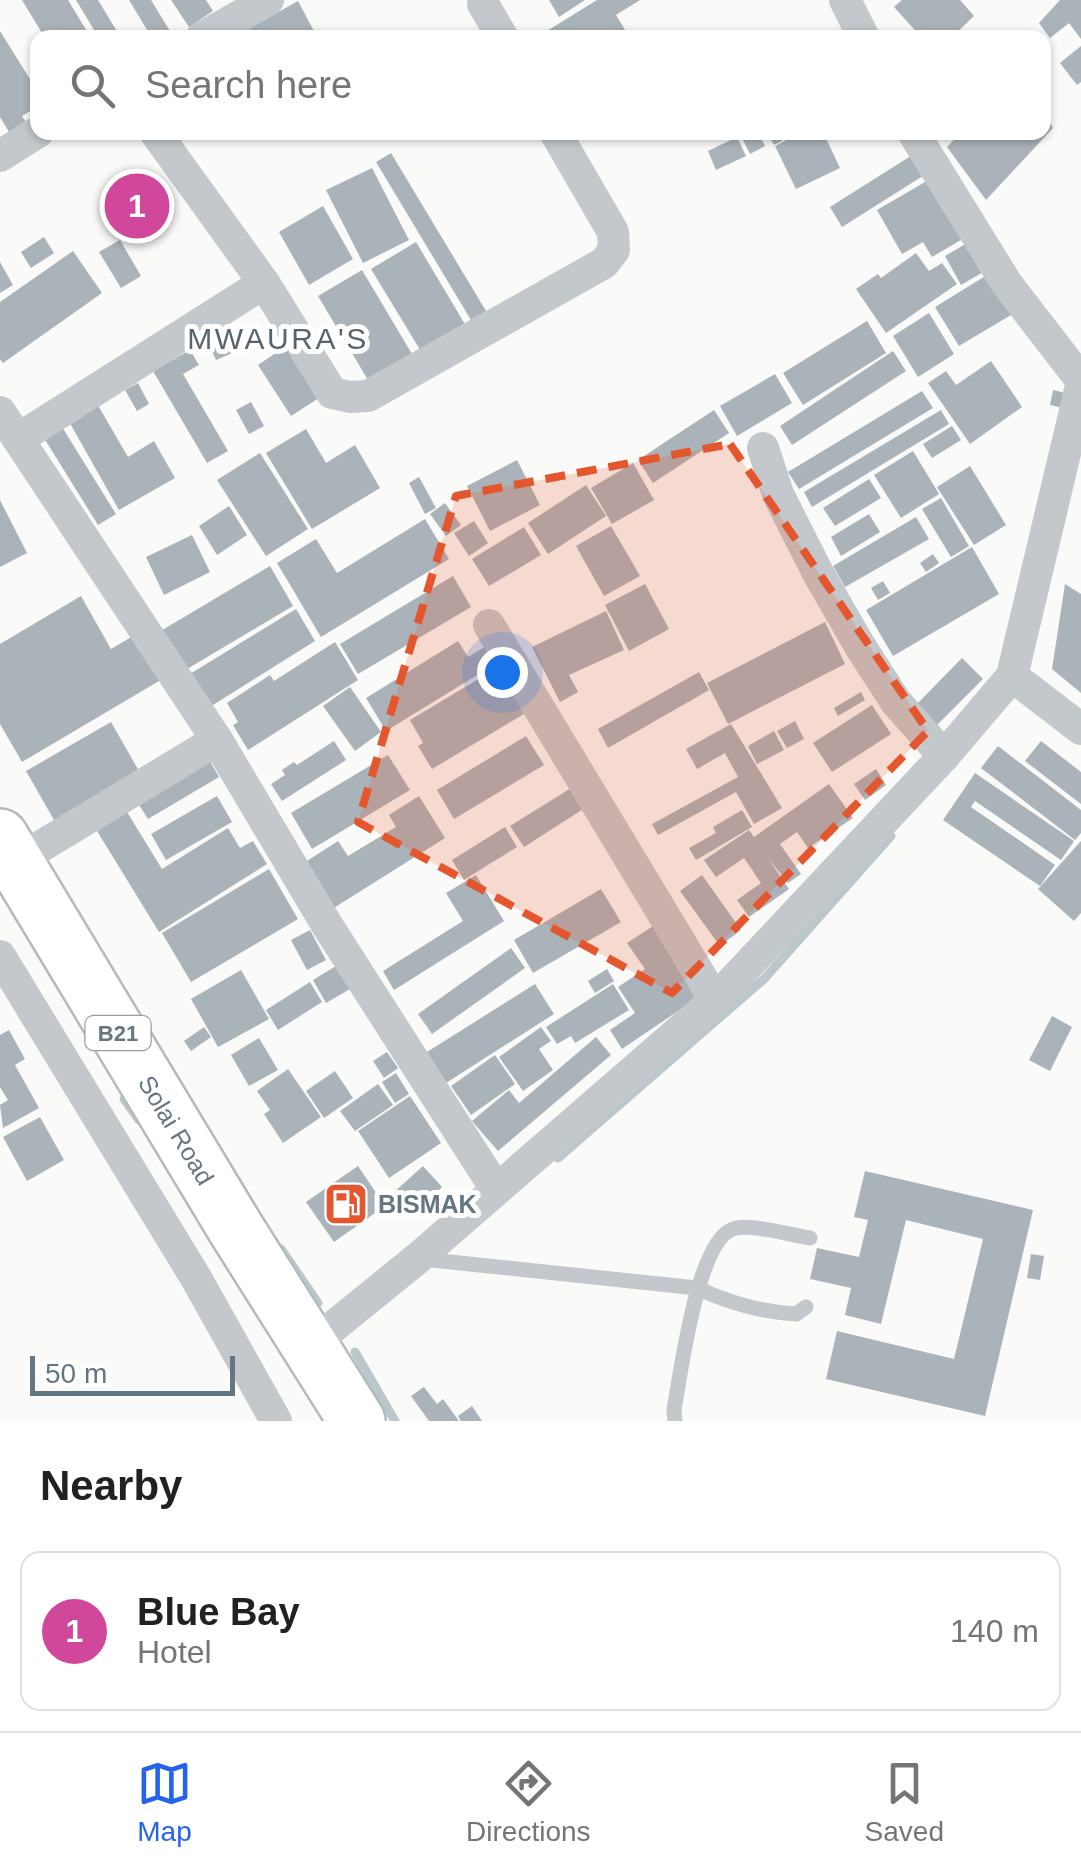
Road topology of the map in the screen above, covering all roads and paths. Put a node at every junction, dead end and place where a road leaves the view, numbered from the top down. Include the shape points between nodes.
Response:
1 (268, 0) edge
2 (845, 0) edge
3 (484, 4) dead end
4 (215, 30) edge
5 (499, 30) edge
6 (860, 30) edge
7 (30, 137) edge
8 (161, 140) edge
9 (560, 140) edge
10 (918, 140) edge
11 (0, 156) edge
12 (264, 283) junction
13 (1081, 383) edge
14 (9, 426) edge
15 (763, 448) dead end
16 (1074, 450) edge
17 (489, 625) dead end
18 (1012, 676) junction
19 (1081, 729) edge
20 (218, 740) junction
21 (944, 756) junction
22 (7, 849) edge
23 (0, 956) edge
24 (715, 1000) junction
25 (496, 1189) junction
26 (810, 1238) dead end
27 (418, 1258) junction
28 (697, 1288) junction
29 (806, 1307) dead end
30 (312, 1344) junction
31 (276, 1421) edge
32 (357, 1421) edge
33 (676, 1421) edge

1 - 4 street
2 - 6 street
3 - 5 street
7 - 11 street
8 - 12 street
9 - 12 street via 612,232 614,250 604,262 368,396 332,393
10 - 13 street via 1007,284
12 - 14 street
13 - 16 street
14 - 20 street
15 - 21 street via 778,494 860,646 896,702
16 - 18 street
17 - 24 street
18 - 19 street
18 - 21 street
20 - 22 street
20 - 25 street
21 - 24 street
22 - 30 highway, Solai Road / B21
23 - 31 street
24 - 25 street
25 - 27 street
26 - 28 lane via 729,1230
27 - 28 lane
27 - 30 street
28 - 29 lane via 779,1313
28 - 33 lane
30 - 32 highway, Solai Road / B21

